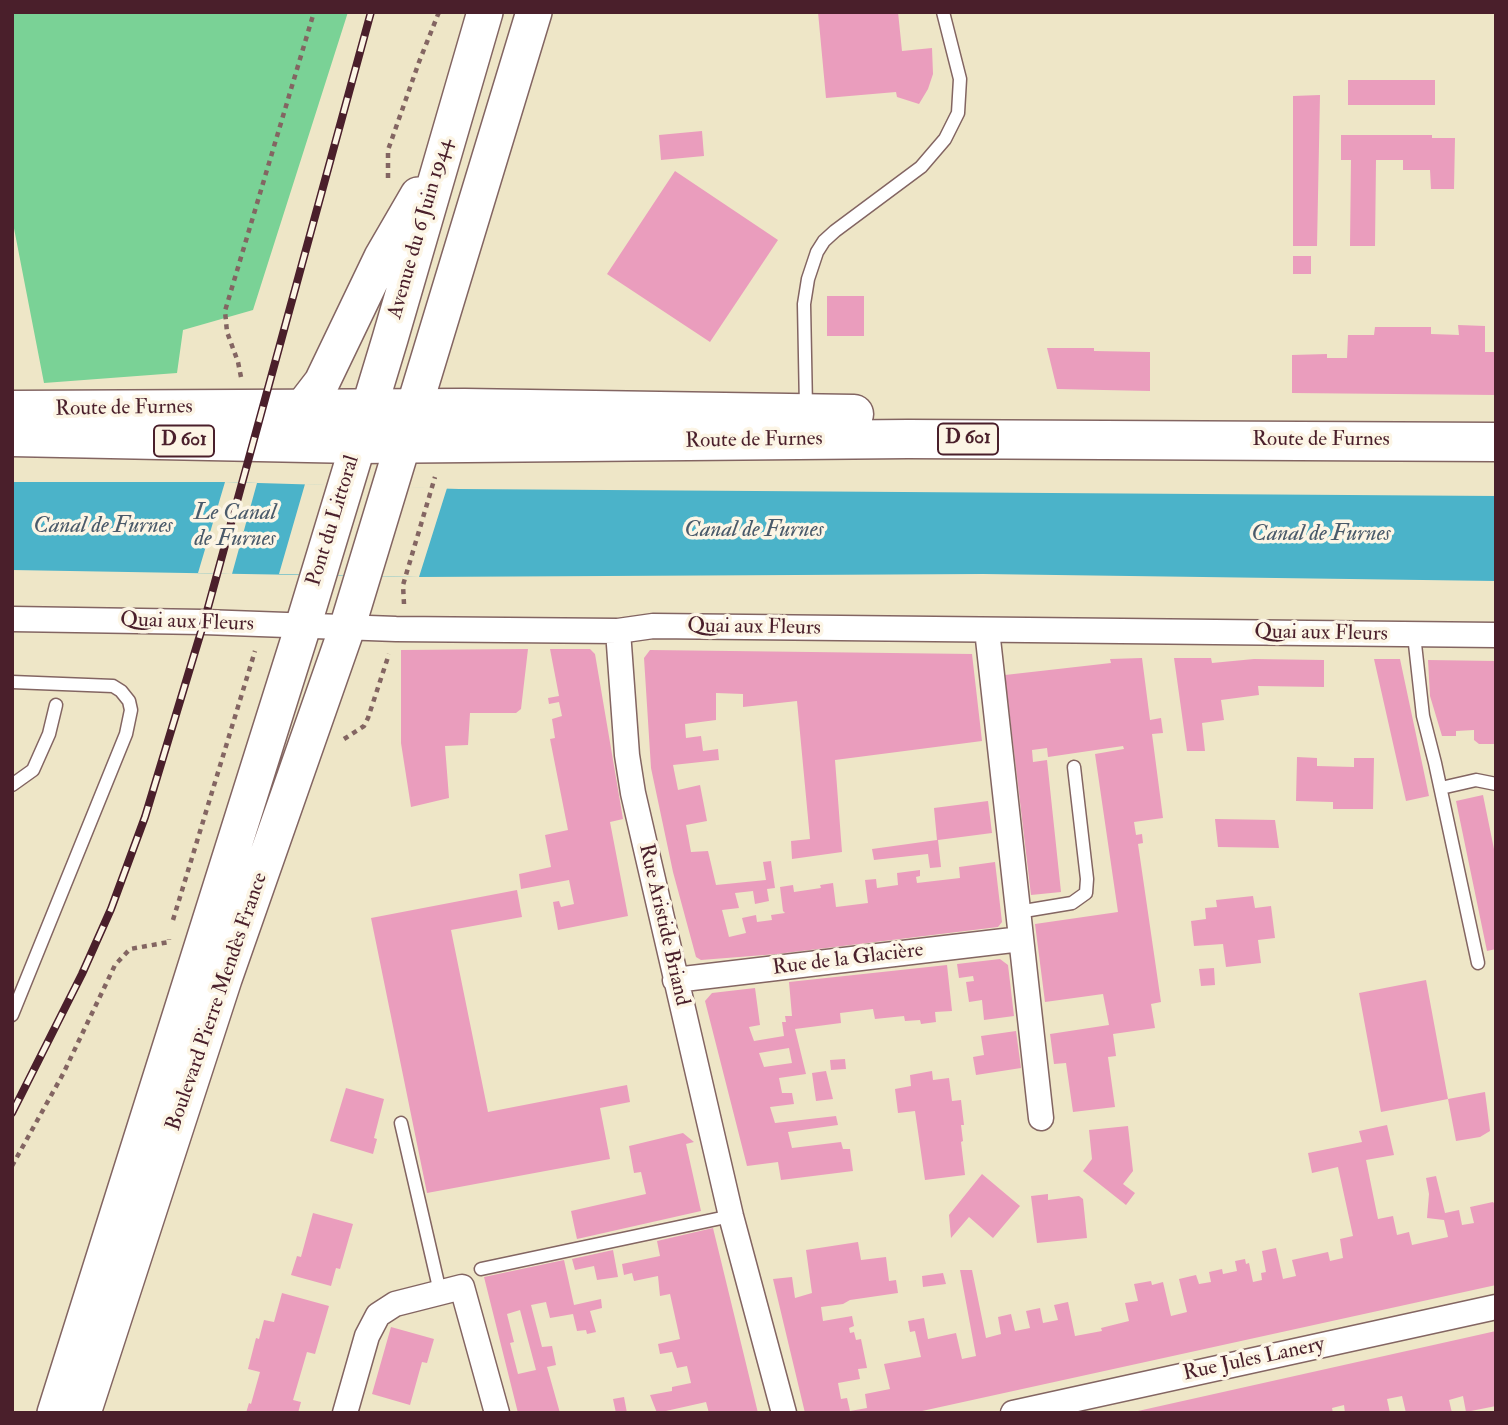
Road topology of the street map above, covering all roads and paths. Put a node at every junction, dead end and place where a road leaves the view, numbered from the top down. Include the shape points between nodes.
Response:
1 (314, 12) edge
2 (485, 12) edge
3 (534, 12) edge
4 (943, 12) edge
5 (443, 153) junction
6 (242, 408) junction
7 (302, 408) junction
8 (368, 408) junction
9 (12, 410) edge
10 (1496, 419) edge
11 (409, 426) junction
12 (806, 427) junction
13 (12, 437) edge
14 (1496, 442) edge
15 (357, 444) junction
16 (431, 487) dead end
17 (358, 593) joint
18 (404, 608) dead end
19 (307, 612) junction
20 (12, 619) edge
21 (264, 625) junction
22 (347, 628) junction
23 (986, 630) junction
24 (618, 631) junction
25 (1414, 635) junction
26 (1496, 635) edge
27 (12, 682) edge
28 (56, 705) dead end
29 (1074, 767) dead end
30 (12, 785) edge
31 (1496, 785) edge
32 (1441, 788) junction
33 (1018, 912) junction
34 (171, 928) dead end
35 (170, 935) dead end
36 (1021, 939) junction
37 (1478, 963) dead end
38 (675, 980) junction
39 (12, 1015) edge
40 (1041, 1118) dead end
41 (401, 1123) dead end
42 (12, 1166) edge
43 (731, 1216) junction
44 (481, 1269) dead end
45 (440, 1293) junction
46 (1496, 1307) edge
47 (55, 1413) edge
48 (83, 1413) edge
49 (345, 1413) edge
50 (497, 1413) edge
51 (784, 1413) edge
52 (1013, 1413) edge

1 - 6 path via 225,311 241,373
2 - 5 main road, Avenue du 6 Juin 1944
3 - 11 main road, Avenue du 6 Juin 1944
4 - 12 lane via 960,79 958,113 945,139 921,167 835,231 817,252 804,304
5 - 7 main road via 382,257 322,382
5 - 8 main road, Avenue du 6 Juin 1944
6 - 7 main road, Route de Furnes / D 601
6 - 9 main road, Route de Furnes / D 601
7 - 8 main road, Route de Furnes / D 601
8 - 11 main road, Route de Furnes / D 601
8 - 15 main road, Avenue du 6 Juin 1944
10 - 12 main road, Route de Furnes / D 601
11 - 12 main road, Route de Furnes / D 601
11 - 15 main road, Route de Furnes / D 601
11 - 17 main road, Pont du Littoral
12 - 14 main road, Route de Furnes / D 601 via 1058,439
13 - 15 main road, Route de Furnes / D 601
15 - 19 main road, Pont du Littoral
16 - 18 path via 403,585
17 - 22 main road, Boulevard Pierre Mendès France
19 - 21 street, Quai aux Fleurs
19 - 22 street, Quai aux Fleurs
19 - 47 main road, Boulevard Pierre Mendès France
20 - 21 street, Quai aux Fleurs
21 - 34 path
22 - 24 street, Quai aux Fleurs
22 - 48 main road, Boulevard Pierre Mendès France via 224,979
23 - 24 street, Quai aux Fleurs via 653,626
23 - 25 street, Quai aux Fleurs
23 - 33 street
24 - 38 street, Rue Aristide Briand via 633,793
25 - 26 street, Quai aux Fleurs
25 - 32 lane via 1419,695
27 - 39 lane via 113,686 129,701 131,710 126,734
28 - 30 lane via 33,770
29 - 33 lane via 1086,893 1072,903
31 - 32 lane via 1476,780
32 - 37 lane
33 - 36 street
35 - 42 path via 169,942 130,950 115,965
36 - 38 street, Rue de la Glacière
36 - 40 street
38 - 43 street, Rue Aristide Briand
41 - 45 lane
43 - 44 lane
43 - 51 street, Rue Aristide Briand
45 - 49 street via 386,1308 378,1315 367,1336
45 - 50 street
46 - 52 street, Rue Jules Lanery

